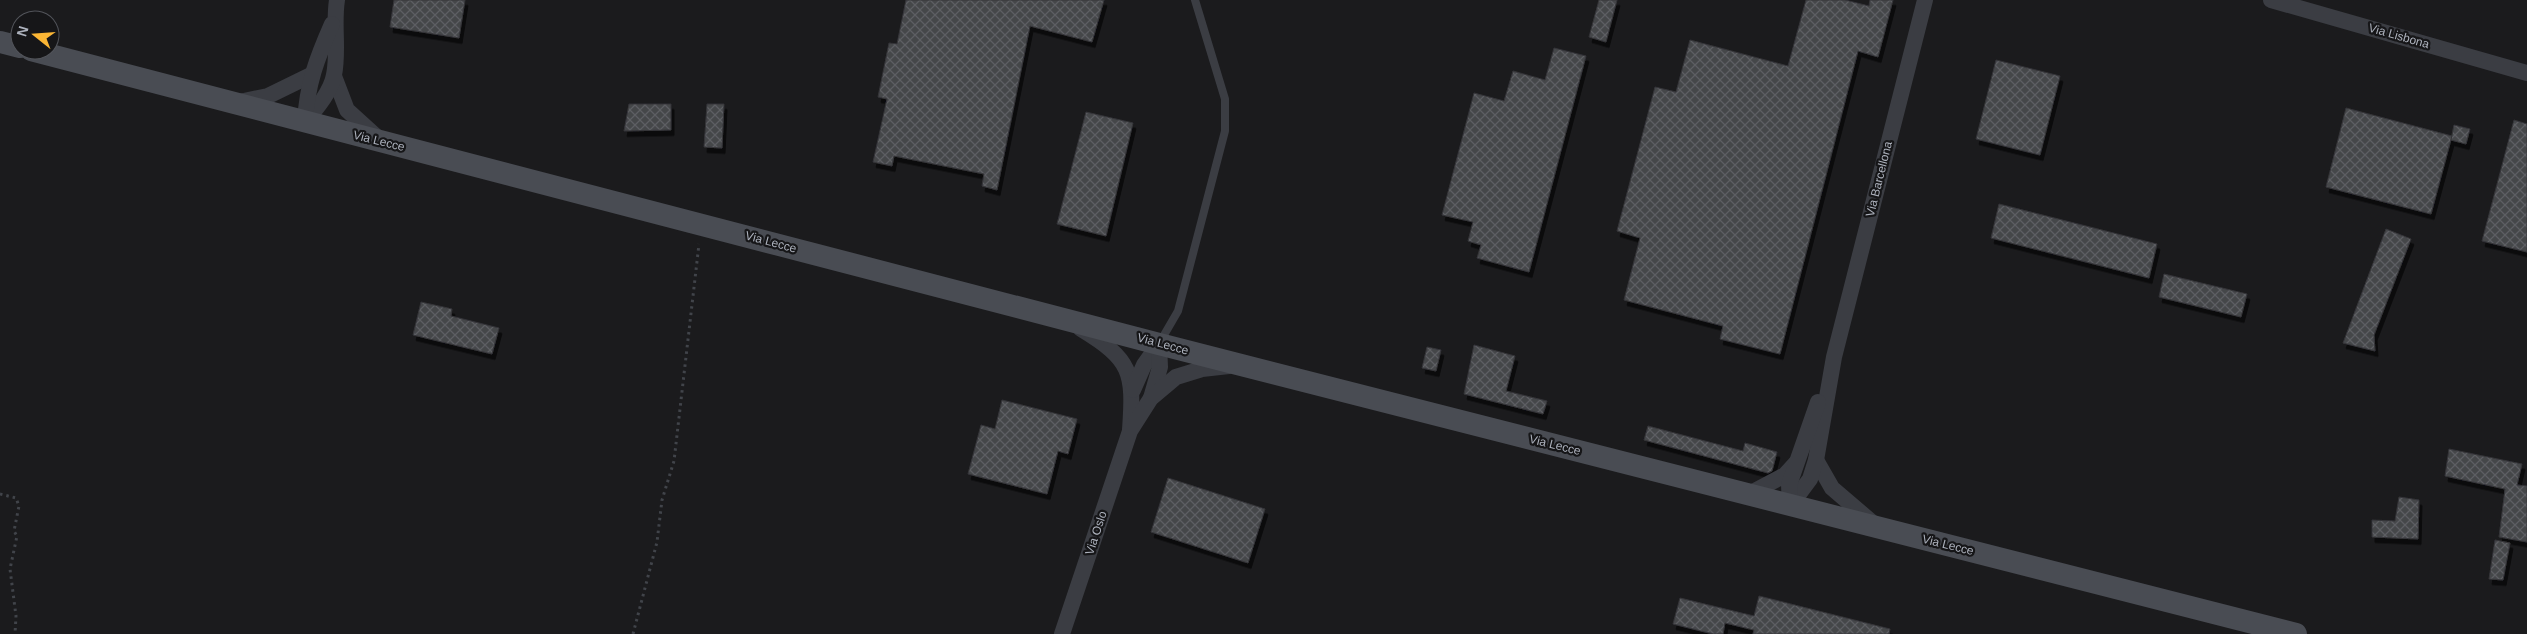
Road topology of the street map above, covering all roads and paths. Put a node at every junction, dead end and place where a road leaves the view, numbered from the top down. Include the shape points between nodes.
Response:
1 (337, 0) edge
2 (1195, 0) edge
3 (1925, 0) edge
4 (2271, 0) edge
5 (334, 21) junction
6 (60, 58) edge
7 (2527, 73) edge
8 (311, 75) junction
9 (334, 76) junction
10 (234, 103) junction
11 (305, 122) junction
12 (382, 141) junction
13 (703, 224) junction
14 (1060, 316) junction
15 (1159, 344) junction
16 (1834, 357) junction
17 (1241, 364) junction
18 (1133, 390) junction
19 (1151, 398) junction
20 (1130, 431) junction
21 (1816, 460) junction
22 (1796, 463) junction
23 (0, 494) edge
24 (1748, 495) junction
25 (1790, 506) junction
26 (1878, 527) junction
27 (15, 634) edge
28 (632, 634) edge
29 (1062, 634) edge
30 (2296, 634) edge

1 - 5 street
2 - 15 lane via 1225,99 1226,131 1178,311
3 - 16 street, Via Barcellona
4 - 7 street, Via Lisbona
5 - 8 street
5 - 9 street
6 - 10 main road, Via Lecce
8 - 10 street via 268,96
8 - 11 street
9 - 11 street via 319,105
9 - 12 street via 347,110
10 - 11 main road, Via Lecce
11 - 12 main road, Via Lecce
12 - 13 main road, Via Lecce
13 - 14 main road, Via Lecce
13 - 28 path via 674,462 662,500 656,542
14 - 15 main road, Via Lecce
14 - 18 street via 1109,346 1125,366
15 - 17 main road, Via Lecce
15 - 18 street via 1144,365
15 - 19 street via 1160,367
16 - 21 street, Via Barcellona
16 - 22 street, Via Barcellona
17 - 19 street via 1202,369 1176,377
17 - 24 main road, Via Lecce
18 - 20 street
19 - 20 street
20 - 29 street, Via Oslo
21 - 25 street, Via Barcellona via 1810,479
21 - 26 street via 1832,488
22 - 24 street via 1785,475
22 - 25 street, Via Barcellona via 1790,485
23 - 27 path via 16,498 19,506 10,569
24 - 25 main road, Via Lecce
25 - 26 main road, Via Lecce
26 - 30 main road, Via Lecce

